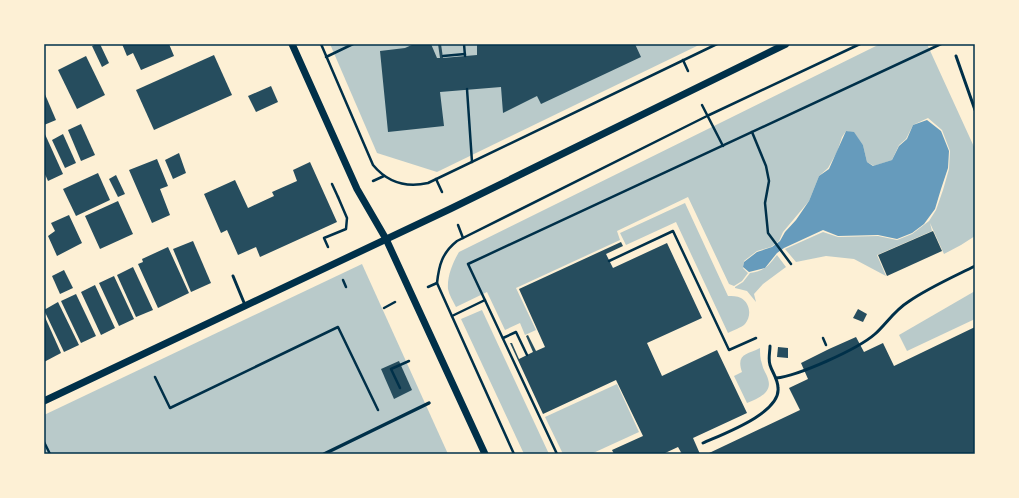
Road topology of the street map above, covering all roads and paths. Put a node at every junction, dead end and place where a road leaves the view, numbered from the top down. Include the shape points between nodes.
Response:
1 (292, 44) edge
2 (320, 44) edge
3 (353, 44) edge
4 (464, 44) edge
5 (717, 44) edge
6 (786, 44) edge
7 (860, 44) edge
8 (941, 44) edge
9 (443, 56) dead end
10 (956, 56) dead end
11 (326, 57) junction
12 (467, 89) dead end
13 (975, 110) edge
14 (707, 116) junction
15 (752, 132) junction
16 (723, 146) junction
17 (472, 162) junction
18 (386, 239) junction
19 (609, 261) dead end
20 (791, 264) dead end
21 (975, 266) edge
22 (233, 276) dead end
23 (437, 283) dead end
24 (485, 300) junction
25 (245, 306) junction
26 (452, 316) dead end
27 (503, 338) junction
28 (756, 338) dead end
29 (770, 346) dead end
30 (527, 355) dead end
31 (409, 361) dead end
32 (155, 377) dead end
33 (776, 378) junction
34 (400, 388) dead end
35 (44, 401) edge
36 (429, 404) dead end
37 (385, 425) junction
38 (44, 442) edge
39 (703, 444) dead end
40 (50, 454) edge
41 (324, 454) edge
42 (485, 454) edge
43 (557, 454) edge

1 - 18 street via 356,189
2 - 11 path
3 - 11 path
4 - 9 path via 465,55
5 - 17 path
6 - 18 street
7 - 14 path
8 - 15 path
10 - 13 lane
11 - 17 path via 373,165 384,176 401,184 419,185
12 - 17 path
14 - 16 path
14 - 23 path via 456,241 442,258
15 - 16 path
15 - 20 path via 766,166 769,181 765,203 768,233
16 - 24 path via 468,264
18 - 25 street
18 - 42 street
19 - 28 path via 673,231 729,350
21 - 33 lane via 907,302 875,334 860,345 804,371
22 - 25 lane
24 - 26 path
24 - 27 path
25 - 35 street
27 - 30 path via 516,332
27 - 43 path
29 - 33 lane via 769,363
31 - 34 path via 391,369
32 - 37 path via 170,408 338,327
33 - 39 lane via 778,395 770,407 758,417
36 - 37 street
37 - 41 street
38 - 40 path

